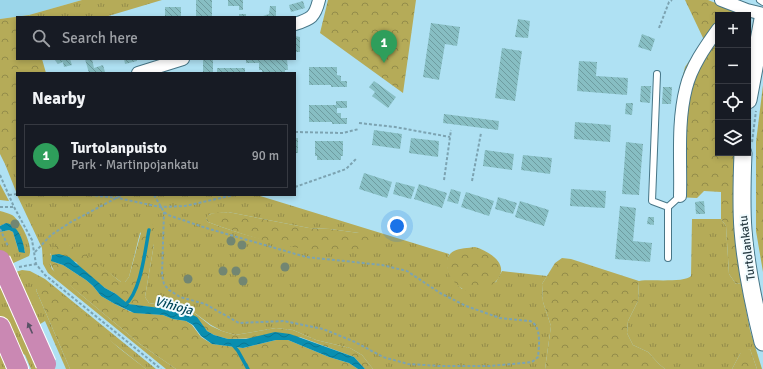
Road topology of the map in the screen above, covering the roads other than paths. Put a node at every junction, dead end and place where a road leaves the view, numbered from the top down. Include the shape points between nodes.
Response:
1 (319, 0) edge
2 (721, 0) edge
3 (760, 0) edge
4 (763, 2) edge
5 (731, 10) edge
6 (763, 14) edge
7 (763, 19) edge
8 (296, 24) edge
9 (715, 34) edge
10 (180, 60) edge
11 (141, 72) edge
12 (657, 74) dead end
13 (751, 84) edge
14 (743, 156) edge
15 (680, 196) joint
16 (668, 207) junction
17 (668, 258) dead end
18 (0, 260) edge
19 (0, 327) edge
20 (763, 342) edge
21 (47, 366) edge
22 (18, 369) edge

1 - 8 street via 311,18
2 - 5 street
3 - 4 lane
5 - 6 street
7 - 13 main road
9 - 15 street via 695,65 686,87 681,123
10 - 11 street
12 - 16 lane via 652,201
14 - 20 main road, Turtolankatu via 743,230
15 - 16 lane
16 - 17 lane
21 -> 18 highway, bridge
19 - 22 highway

